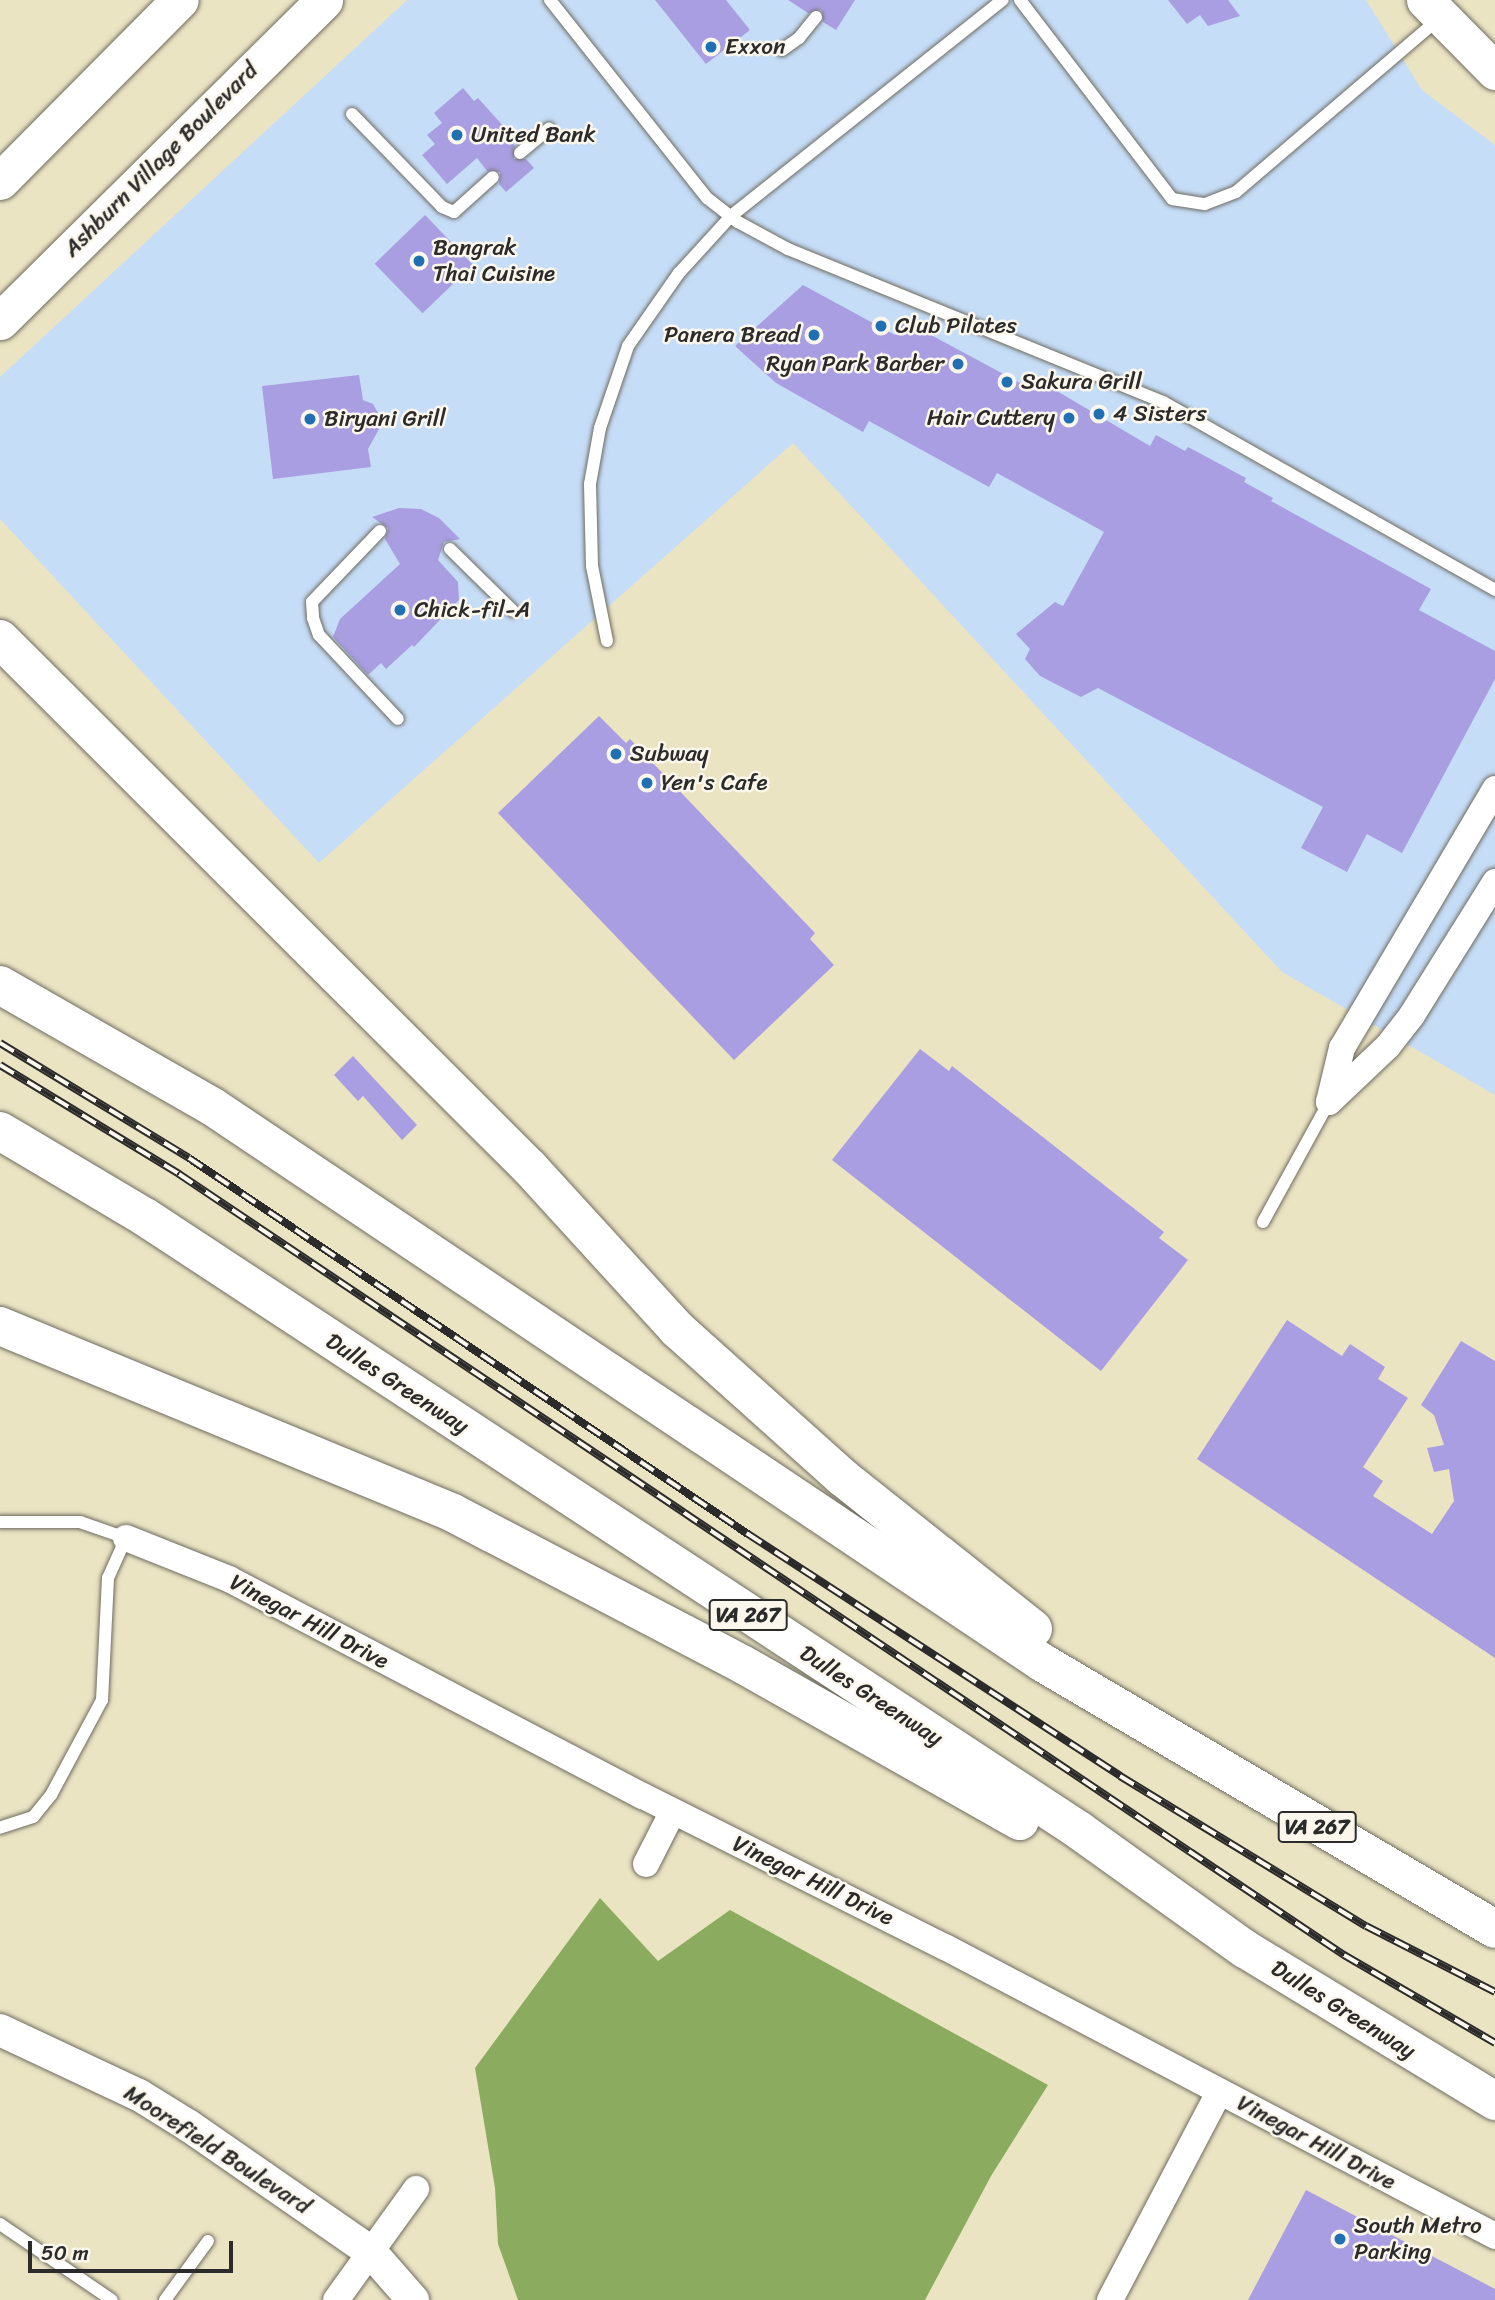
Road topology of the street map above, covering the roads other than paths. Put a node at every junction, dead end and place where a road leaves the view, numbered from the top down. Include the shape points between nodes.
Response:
1 (180, 0) edge
2 (324, 0) edge
3 (550, 0) edge
4 (1003, 0) edge
5 (1020, 0) edge
6 (1433, 9) edge
7 (816, 17) dead end
8 (782, 50) dead end
9 (1495, 71) edge
10 (352, 114) dead end
11 (549, 129) dead end
12 (520, 153) dead end
13 (493, 177) dead end
14 (0, 181) edge
15 (731, 216) junction
16 (0, 321) edge
17 (380, 531) dead end
18 (450, 549) dead end
19 (1495, 590) edge
20 (513, 611) dead end
21 (0, 639) edge
22 (607, 641) dead end
23 (398, 719) dead end
24 (1495, 789) edge
25 (1495, 882) edge
26 (0, 985) edge
27 (1329, 1102) junction
28 (0, 1131) edge
29 (1264, 1222) dead end
30 (0, 1326) edge
31 (0, 1522) edge
32 (126, 1538) junction
33 (1139, 1724) junction
34 (673, 1811) junction
35 (0, 1828) edge
36 (646, 1864) dead end
37 (1495, 1929) edge
38 (1245, 1949) junction
39 (0, 2030) edge
40 (1219, 2092) junction
41 (1495, 2101) edge
42 (416, 2189) dead end
43 (0, 2224) edge
44 (1495, 2236) edge
45 (208, 2241) dead end
46 (371, 2252) junction
47 (112, 2300) edge
48 (165, 2300) edge
49 (336, 2300) edge
50 (413, 2300) edge
51 (1110, 2300) edge

1 - 14 main road
2 - 16 main road, Ashburn Village Boulevard
3 - 15 lane via 707,198
4 - 15 lane
5 - 6 lane via 1172,200 1206,204 1236,192
6 - 9 main road
7 - 8 lane
10 - 13 lane via 442,207 454,212
11 - 12 lane
15 - 19 lane via 788,248 1163,402
15 - 22 lane via 679,273 628,346 600,428 590,484 590,529 592,566
17 - 23 lane via 312,602 313,618 319,635
18 - 20 lane
21 - 33 highway via 530,1168 677,1329 842,1478 1070,1658
24 - 27 street via 1342,1048
25 - 27 street via 1412,1015 1388,1046
26 - 33 highway, VA 267 via 213,1107
27 - 29 lane
28 - 38 highway, Dulles Greenway / VA 267 via 145,1217 1080,1831
30 - 38 highway via 453,1513 742,1664
31 - 32 lane via 79,1522
32 - 34 street, Vinegar Hill Drive via 229,1579
32 - 35 lane via 108,1578 102,1700 51,1795 33,1817
33 - 37 highway, VA 267
34 - 36 street
34 - 40 street, Vinegar Hill Drive via 945,1947
38 - 41 highway, Dulles Greenway / VA 267
39 - 46 street, Moorefield Boulevard via 139,2095
40 - 44 street, Vinegar Hill Drive
40 - 51 street
42 - 46 street
43 - 47 lane
45 - 48 lane
46 - 49 street
46 - 50 street, Moorefield Boulevard

